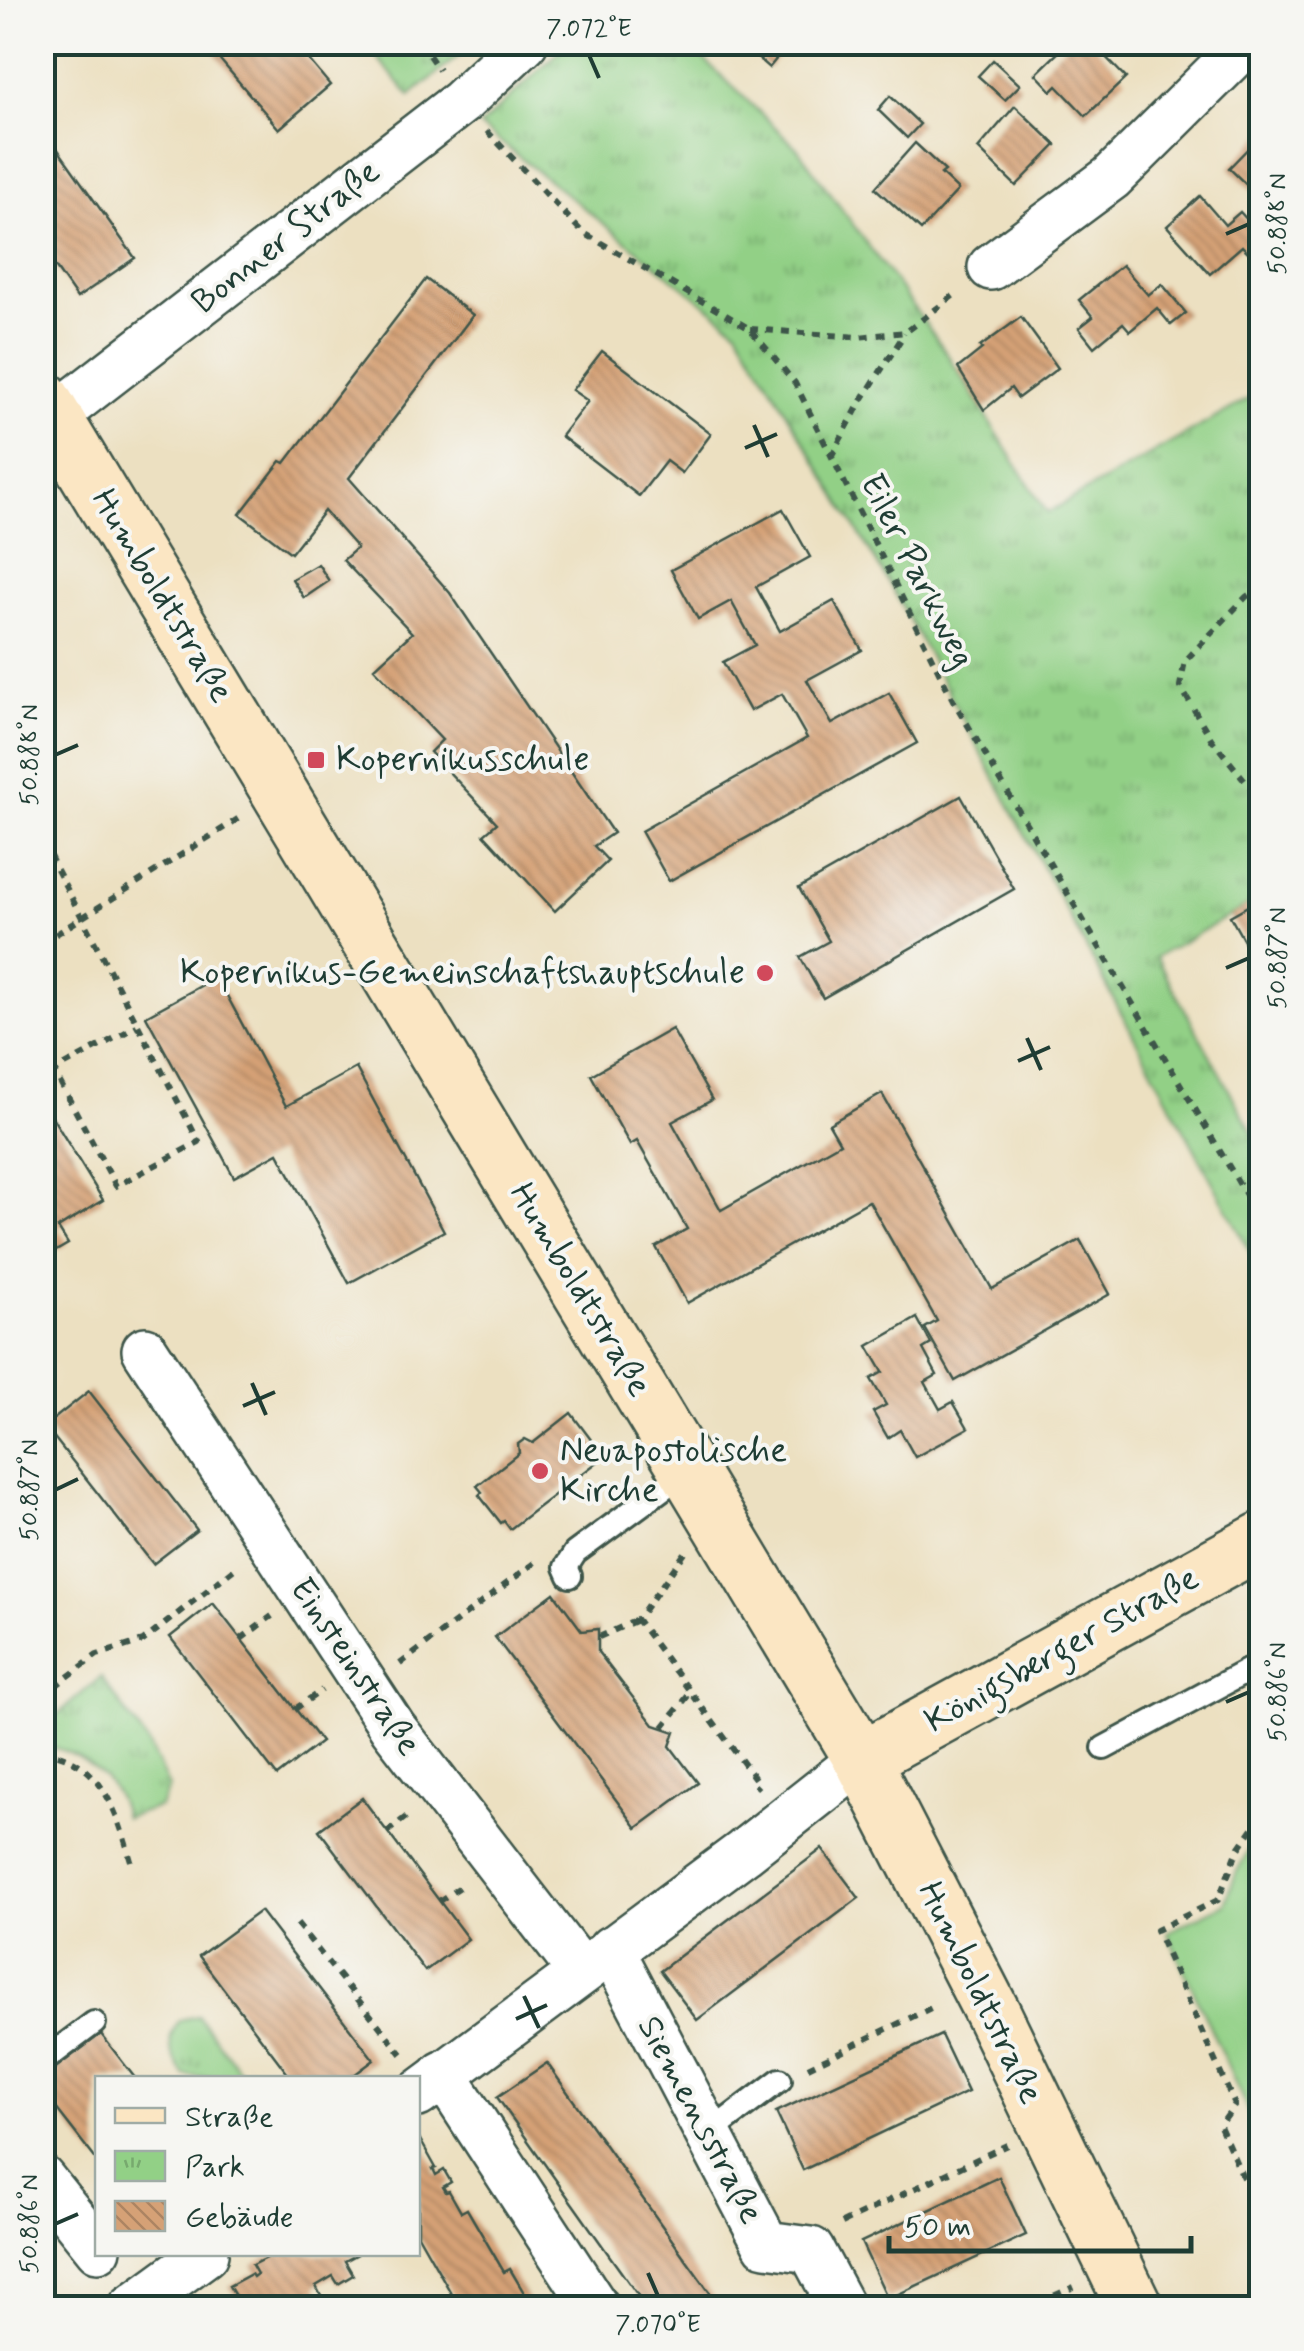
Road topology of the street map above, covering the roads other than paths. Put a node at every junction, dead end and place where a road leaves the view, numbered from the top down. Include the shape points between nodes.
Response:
1 (525, 42) edge
2 (1248, 42) edge
3 (991, 266) road end
4 (47, 414) edge
5 (145, 1350) dead end
6 (688, 1470) junction
7 (1262, 1540) edge
8 (570, 1576) dead end
9 (1262, 1662) edge
10 (1104, 1748) dead end
11 (862, 1760) junction
12 (596, 1960) junction
13 (94, 2023) dead end
14 (42, 2062) edge
15 (780, 2080) road end
16 (429, 2085) edge
17 (708, 2134) junction
18 (42, 2179) edge
19 (95, 2246) edge
20 (103, 2256) edge
21 (202, 2256) edge
22 (139, 2306) edge
23 (596, 2308) edge
24 (842, 2308) edge
25 (1135, 2308) edge

1 - 4 street, Bonner Straße via 460,102
2 - 3 street via 1111,178
4 - 6 street, Humboldtstraße
5 - 12 street, Einsteinstraße via 392,1728
6 - 8 lane via 574,1554 566,1566
6 - 11 street, Humboldtstraße
7 - 11 street, Königsberger Straße
9 - 10 lane
11 - 12 street
11 - 25 street, Humboldtstraße
12 - 16 street
12 - 17 street, Siemensstraße
13 - 14 lane
15 - 17 lane
16 - 23 street
17 - 24 street, Siemensstraße via 766,2244 811,2250
18 - 19 street
20 - 22 street
21 - 22 street

